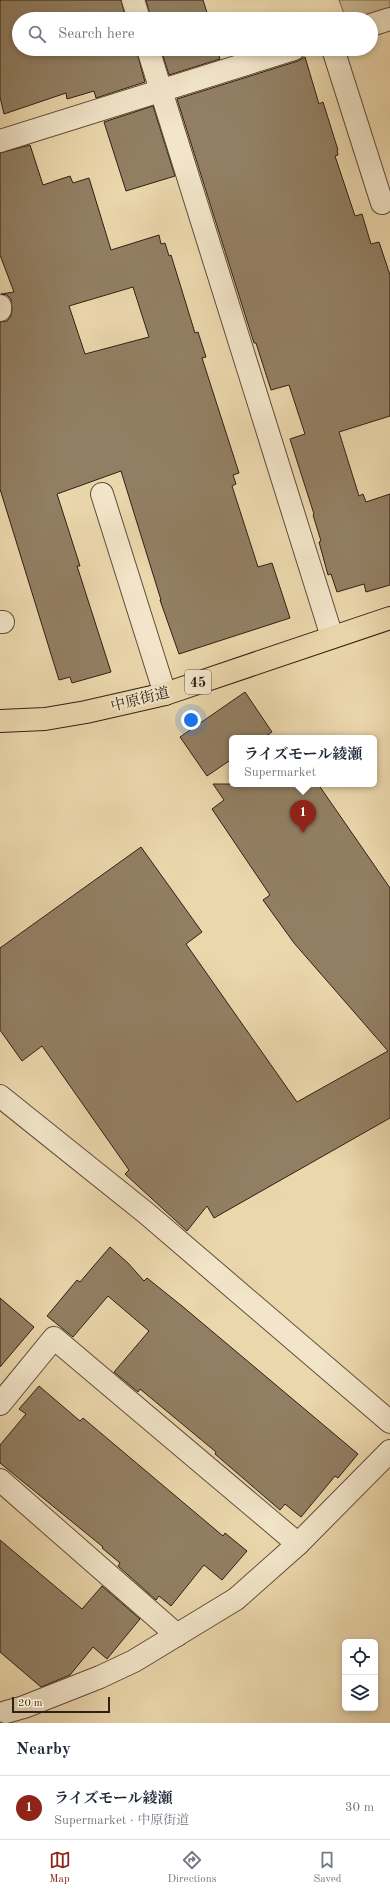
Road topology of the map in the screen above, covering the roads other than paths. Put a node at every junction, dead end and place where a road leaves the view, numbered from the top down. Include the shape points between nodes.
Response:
1 (133, 0) edge
2 (137, 12) edge
3 (390, 19) edge
4 (378, 23) edge
5 (150, 56) edge
6 (272, 56) edge
7 (335, 56) edge
8 (162, 91) junction
9 (0, 141) edge
10 (382, 203) dead end
11 (0, 306) edge
12 (0, 310) edge
13 (102, 494) dead end
14 (390, 618) edge
15 (332, 637) junction
16 (165, 694) junction
17 (0, 722) edge
18 (0, 1096) edge
19 (0, 1404) edge
20 (390, 1422) edge
21 (390, 1451) edge
22 (0, 1480) edge
23 (298, 1544) junction
24 (177, 1635) junction
25 (6, 1712) dead end

1 - 2 street
3 - 4 street
5 - 8 street
6 - 8 street
7 - 10 street
8 - 9 street
8 - 15 street
11 - 12 street
13 - 16 street
14 - 15 main road, 中原街道 / 45
15 - 16 main road, 中原街道 / 45
16 - 17 main road, 中原街道 / 45 via 45,719
18 - 20 street via 146,1213
19 - 23 street via 54,1338
21 - 23 street
22 - 24 street
23 - 24 street via 236,1599
24 - 25 street via 134,1661 100,1677

